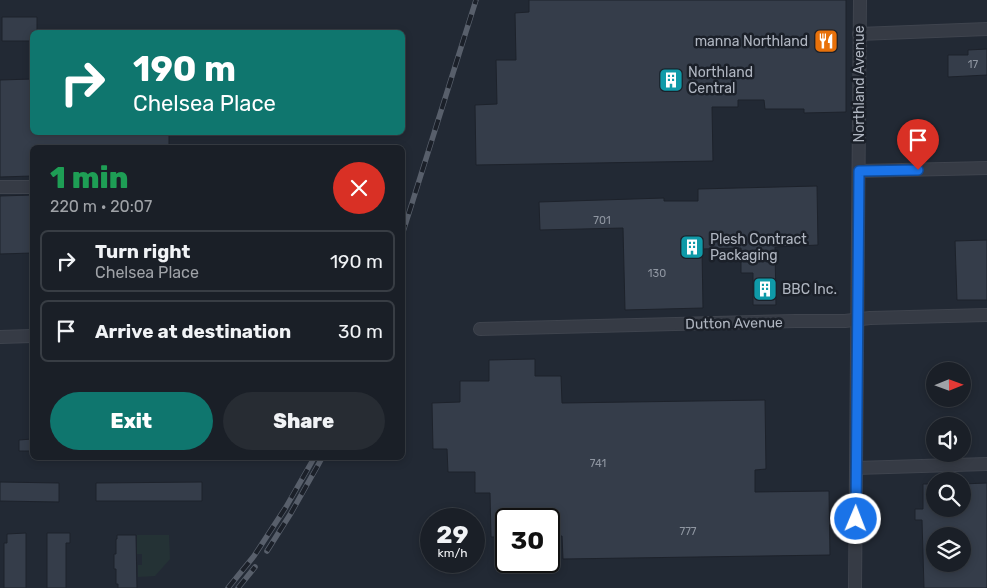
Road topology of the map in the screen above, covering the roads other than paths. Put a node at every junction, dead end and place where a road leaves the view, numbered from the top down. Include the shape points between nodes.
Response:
1 (860, 0) edge
2 (987, 29) edge
3 (859, 34) junction
4 (987, 168) edge
5 (859, 171) junction
6 (0, 187) edge
7 (30, 187) edge
8 (987, 315) edge
9 (857, 320) junction
10 (480, 329) dead end
11 (30, 336) edge
12 (0, 337) edge
13 (987, 464) edge
14 (856, 468) junction
15 (855, 588) edge

1 - 3 street, Northland Avenue
2 - 3 street
3 - 5 street, Northland Avenue
4 - 5 street
5 - 9 street, Northland Avenue
6 - 7 street
8 - 9 street, Dutton Avenue
9 - 10 street, Dutton Avenue
9 - 14 street, Northland Avenue
11 - 12 street
13 - 14 street
14 - 15 street, Northland Avenue

